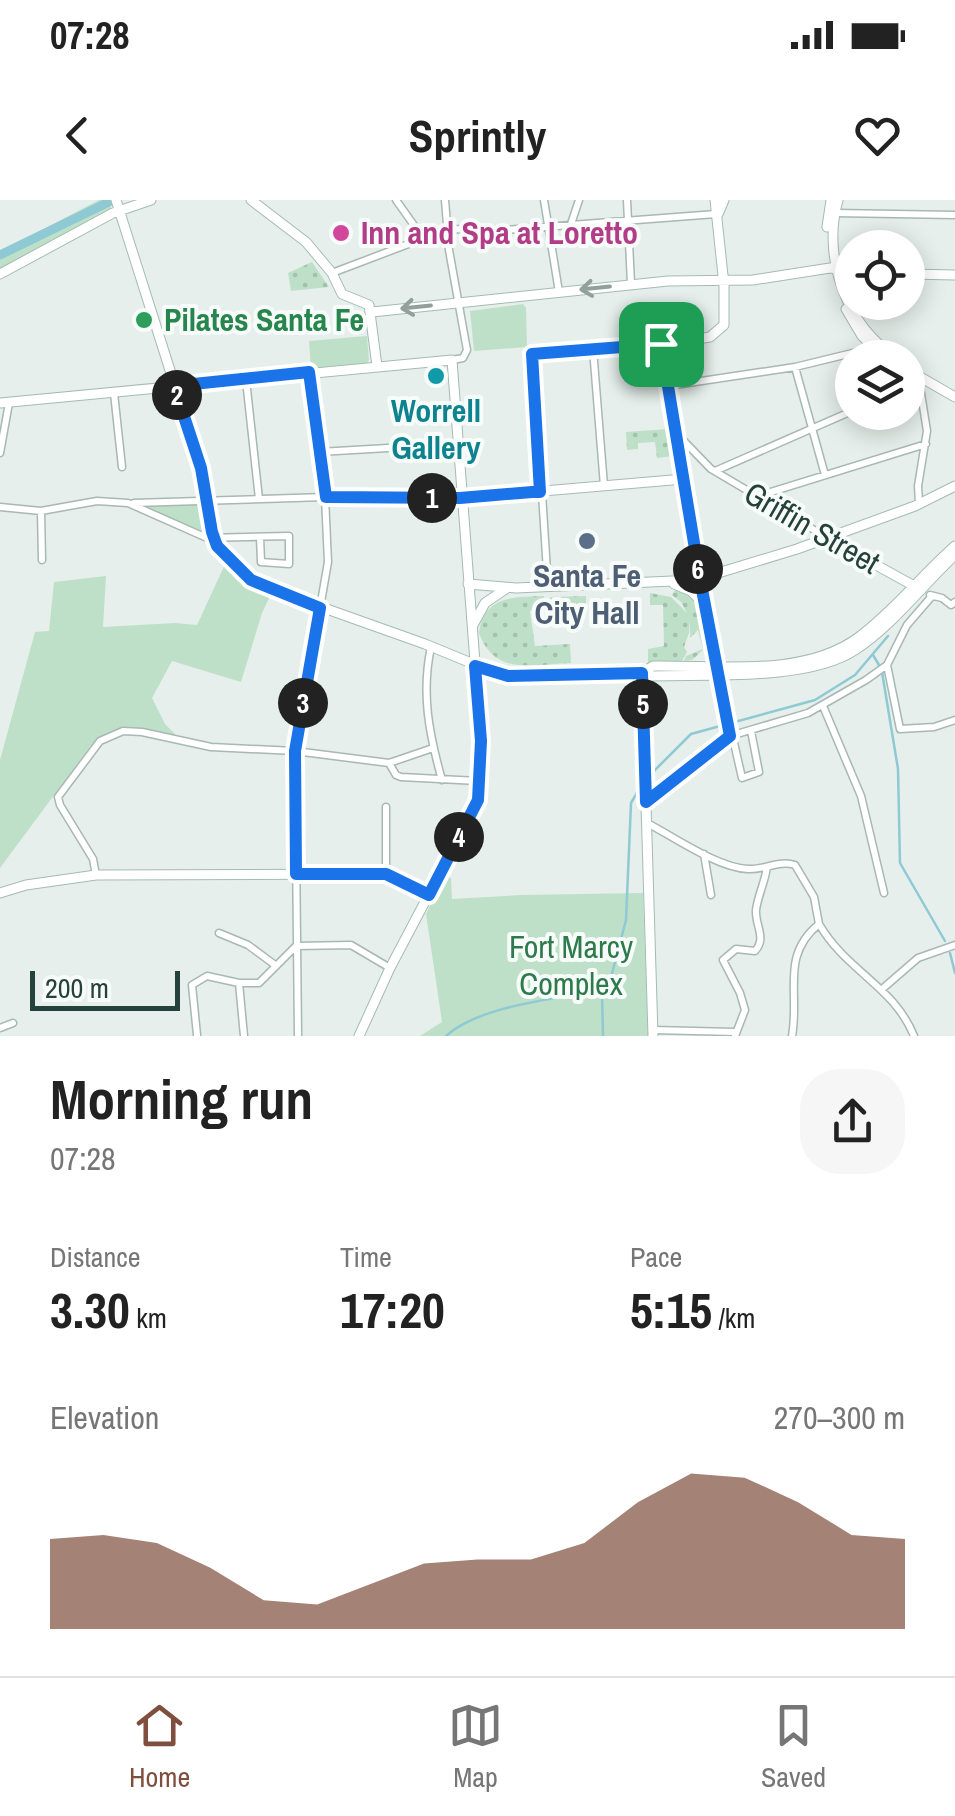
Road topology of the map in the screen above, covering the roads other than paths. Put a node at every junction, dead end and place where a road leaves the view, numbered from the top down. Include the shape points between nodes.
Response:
1 (151, 200) edge
2 (251, 200) edge
3 (396, 200) edge
4 (444, 200) edge
5 (544, 200) edge
6 (579, 200) edge
7 (627, 200) edge
8 (715, 200) edge
9 (724, 200) edge
10 (834, 200) edge
11 (118, 205) edge
12 (834, 213) junction
13 (718, 214) junction
14 (955, 215) edge
15 (626, 221) junction
16 (571, 224) junction
17 (548, 227) junction
18 (448, 229) junction
19 (422, 238) junction
20 (834, 269) junction
21 (0, 274) edge
22 (332, 274) junction
23 (925, 274) edge
24 (955, 275) edge
25 (723, 280) junction
26 (631, 284) junction
27 (559, 292) junction
28 (460, 304) junction
29 (372, 312) junction
30 (870, 340) edge
31 (661, 344) junction
32 (594, 349) junction
33 (835, 357) edge
34 (452, 360) junction
35 (378, 366) junction
36 (795, 366) junction
37 (309, 372) junction
38 (925, 379) edge
39 (246, 380) junction
40 (174, 386) junction
41 (668, 386) junction
42 (114, 393) junction
43 (955, 394) edge
44 (4, 403) edge
45 (925, 409) edge
46 (835, 418) edge
47 (812, 428) junction
48 (677, 434) junction
49 (457, 444) junction
50 (926, 444) junction
51 (319, 452) junction
52 (0, 453) edge
53 (122, 467) dead end
54 (714, 471) junction
55 (825, 475) junction
56 (684, 479) junction
57 (604, 486) junction
58 (955, 486) edge
59 (540, 492) junction
60 (326, 497) junction
61 (757, 497) junction
62 (460, 498) junction
63 (259, 499) junction
64 (208, 501) junction
65 (128, 504) junction
66 (920, 505) junction
67 (0, 506) edge
68 (41, 510) junction
69 (260, 537) junction
70 (213, 538) junction
71 (827, 538) junction
72 (955, 546) edge
73 (955, 554) edge
74 (42, 560) dead end
75 (700, 579) junction
76 (468, 584) junction
77 (671, 584) junction
78 (548, 587) junction
79 (508, 588) junction
80 (917, 588) junction
81 (932, 596) junction
82 (954, 606) edge
83 (320, 608) junction
84 (705, 608) junction
85 (875, 623) junction
86 (472, 628) junction
87 (853, 634) dead end
88 (711, 641) junction
89 (431, 646) junction
90 (887, 664) junction
91 (475, 666) junction
92 (687, 666) junction
93 (717, 669) junction
94 (642, 673) junction
95 (823, 706) junction
96 (955, 720) edge
97 (751, 731) junction
98 (730, 735) junction
99 (433, 748) junction
100 (295, 751) junction
101 (389, 763) junction
102 (442, 780) junction
103 (480, 781) junction
104 (646, 802) junction
105 (386, 807) dead end
106 (646, 824) junction
107 (704, 853) junction
108 (767, 866) junction
109 (296, 874) junction
110 (386, 874) junction
111 (96, 875) junction
112 (0, 893) edge
113 (884, 893) dead end
114 (429, 895) junction
115 (710, 895) dead end
116 (819, 924) junction
117 (218, 933) dead end
118 (955, 945) edge
119 (296, 946) junction
120 (276, 965) junction
121 (390, 968) junction
122 (239, 983) junction
123 (882, 990) junction
124 (13, 1023) dead end
125 (0, 1028) edge
126 (652, 1033) edge
127 (735, 1034) edge
128 (197, 1036) edge
129 (244, 1036) edge
130 (298, 1036) edge
131 (358, 1036) edge
132 (792, 1036) edge
133 (914, 1036) edge

1 - 11 street
2 - 22 street via 300,236
3 - 19 street
4 - 18 street
5 - 17 street
6 - 16 street
7 - 15 street
8 - 13 street
9 - 13 street
10 - 12 street
10 - 20 street via 826,239
11 - 21 street
11 - 40 street
12 - 14 street
12 - 20 street
13 - 15 street
13 - 25 street
15 - 16 street
15 - 26 street
16 - 17 street
17 - 18 street
17 - 27 street
18 - 19 street
18 - 28 street
19 - 22 street
20 - 25 street
20 - 30 street via 851,319
22 - 29 street via 342,294 367,303
23 - 24 street
25 - 26 street
25 - 31 street via 722,330
26 -> 27 street
27 - 28 street
28 -> 29 street
28 - 34 street via 466,356
29 - 35 street
31 - 32 street
31 - 41 street
32 - 57 street
32 - 59 street via 532,354
33 - 36 street
34 - 35 street
34 - 49 street
35 - 37 street
36 - 41 street
36 - 47 street
37 - 39 street
37 - 51 street
38 - 43 street
39 - 40 street
39 - 63 street
40 - 42 street
40 - 64 street
41 - 48 street
42 - 44 street
42 - 53 street
44 - 52 street
45 - 50 street
46 - 47 street
47 - 54 street
47 - 55 street
48 - 54 street, Griffin Street
48 - 56 street
49 - 51 street
49 - 62 street
50 - 55 street
50 - 66 street
51 - 60 street
54 - 61 street, Griffin Street
55 - 61 street
56 - 57 street
56 - 75 street
57 - 59 street
58 - 66 street
59 - 62 street
59 - 78 street
60 - 62 street
60 - 63 street
60 - 83 street via 328,562
61 - 71 street, Griffin Street
62 - 76 street
63 - 64 street
64 - 65 street
64 - 70 street
65 - 68 street via 97,501
65 - 70 street
66 - 71 street
67 - 68 street
68 - 74 street
69 - 69 street via 290,536 290,564 261,562
69 - 70 street
70 - 83 street via 251,580
71 - 75 street
71 - 80 street, Griffin Street
72 - 80 street
73 - 80 street
75 - 77 street
75 - 84 street
76 - 79 street
76 - 86 street
77 - 78 street
77 - 84 street via 691,590
78 - 79 street
79 - 86 street via 484,603
80 - 81 street, Griffin Street
80 - 85 street
80 - 93 street via 858,648 836,660 800,670
81 - 82 street, Griffin Street
81 - 90 street
83 - 89 street
83 - 100 street
84 - 88 street
85 - 87 street
85 - 93 street via 818,658
86 - 91 street
88 - 92 street via 702,659
88 - 93 street
89 - 91 street
89 - 99 street via 425,690
90 - 95 street
90 - 96 street via 900,730
91 - 94 street via 508,676
91 - 103 street
92 - 93 street
92 - 94 street via 653,666
93 - 94 street
93 - 98 street
94 - 104 street
95 - 97 street
95 - 113 street via 861,796
97 - 98 street
97 - 98 street via 759,772 742,778
98 - 104 street
99 - 101 street
99 - 102 street
100 - 101 street
100 - 109 street
100 - 111 street via 211,747 123,731 100,742 58,798
101 - 102 street via 401,777
102 - 103 street
103 - 114 street via 476,805
104 - 106 street
105 - 110 street
106 - 107 street
106 - 126 street
107 - 108 street via 749,869
107 - 115 street
108 - 116 street via 795,865 814,896
108 - 127 street via 756,913 760,947 736,950 723,960 745,1010
109 - 110 street
109 - 111 street
109 - 119 street
110 - 114 street
111 - 112 street
114 - 121 street
116 - 123 street via 846,961
116 - 132 street via 795,955
117 - 120 street
118 - 123 street via 918,958
119 - 120 street
119 - 121 street via 351,945
119 - 130 street
120 - 122 street via 259,983
121 - 131 street
122 - 128 street via 207,976 192,986
122 - 129 street
123 - 133 street via 906,1015
124 - 125 street
126 - 127 street

